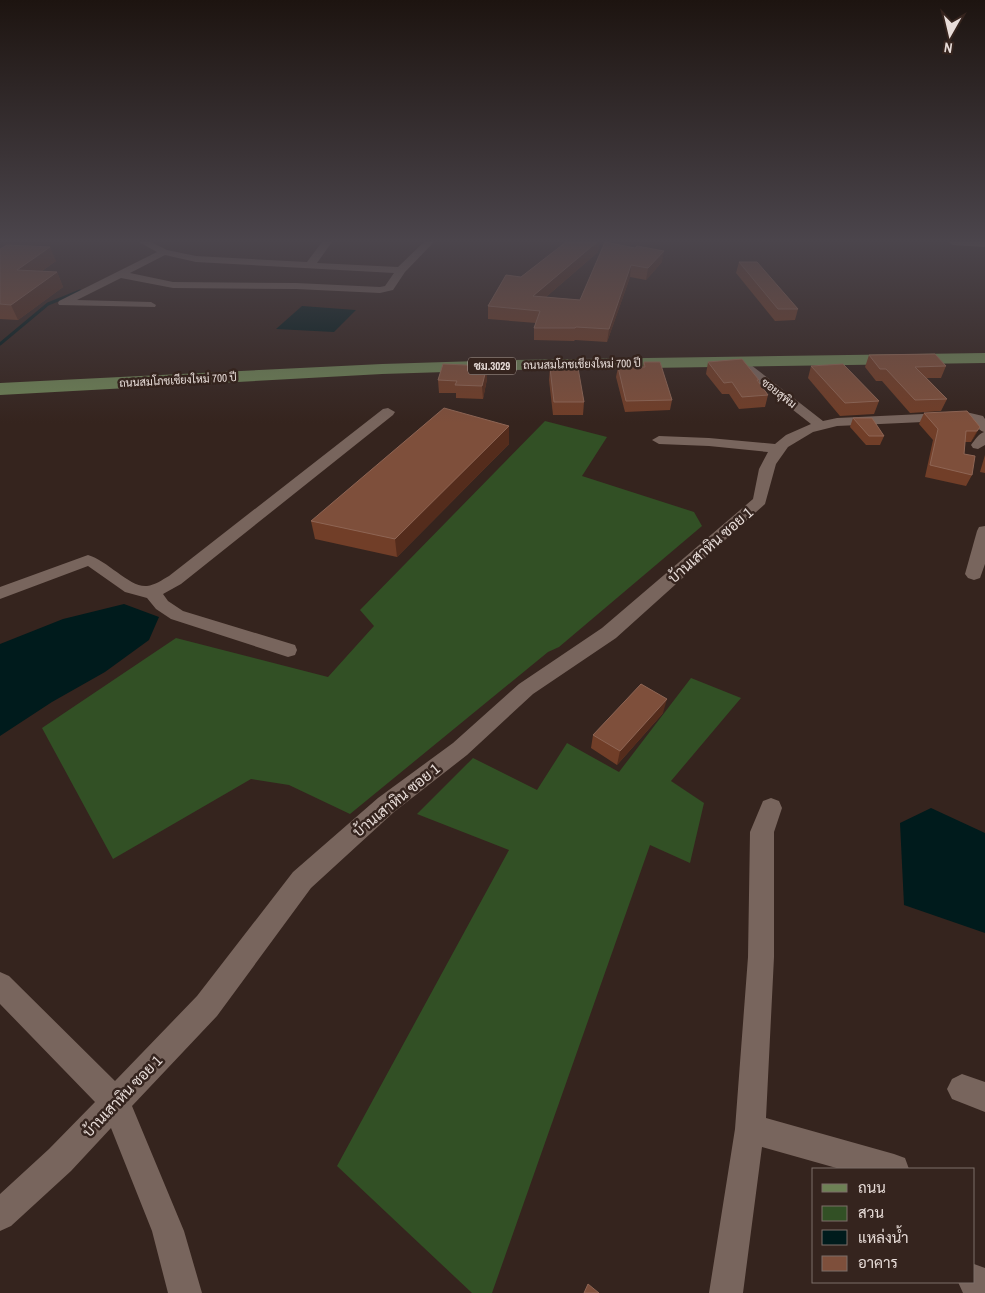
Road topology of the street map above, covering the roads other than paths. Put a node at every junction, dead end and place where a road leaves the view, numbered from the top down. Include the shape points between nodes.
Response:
1 (66, 302) edge
2 (151, 305) dead end
3 (985, 348) edge
4 (985, 358) edge
5 (738, 361) junction
6 (0, 377) edge
7 (0, 389) edge
8 (388, 412) dead end
9 (820, 425) junction
10 (985, 428) edge
11 (659, 440) dead end
12 (778, 449) junction
13 (985, 531) edge
14 (974, 574) dead end
15 (152, 592) junction
16 (0, 593) edge
17 (288, 650) dead end
18 (771, 808) dead end
19 (0, 985) edge
20 (116, 1103) junction
21 (750, 1129) junction
22 (890, 1168) edge
23 (0, 1215) edge
24 (185, 1293) edge
25 (726, 1293) edge

1 - 2 street via 63,304
3 - 6 main road, ถนนสมโภชเชียงใหม่ 700 ปี / ชม.3029 via 502,353
4 - 5 main road, ถนนสมโภชเชียงใหม่ 700 ปี / ชม.3029
5 - 7 main road, ถนนสมโภชเชียงใหม่ 700 ปี / ชม.3029 via 391,369
5 - 9 street, ซอยสุพิม
8 - 15 street via 175,580
9 - 10 street, บ้านเสาหิน ซอย 1 via 873,419 966,416 978,419
9 - 12 street, บ้านเสาหิน ซอย 1 via 803,431
11 - 12 street
12 - 20 street, บ้านเสาหิน ซอย 1 via 766,472 760,501 608,633 526,689 460,749 386,805 302,880 207,1006
13 - 14 street
15 - 16 street via 132,589 88,560
15 - 17 street via 162,605 177,615
18 - 21 street via 762,832 761,957
19 - 20 street
20 - 23 street, บ้านเสาหิน ซอย 1
20 - 24 street via 168,1231
21 - 22 street
21 - 25 street

